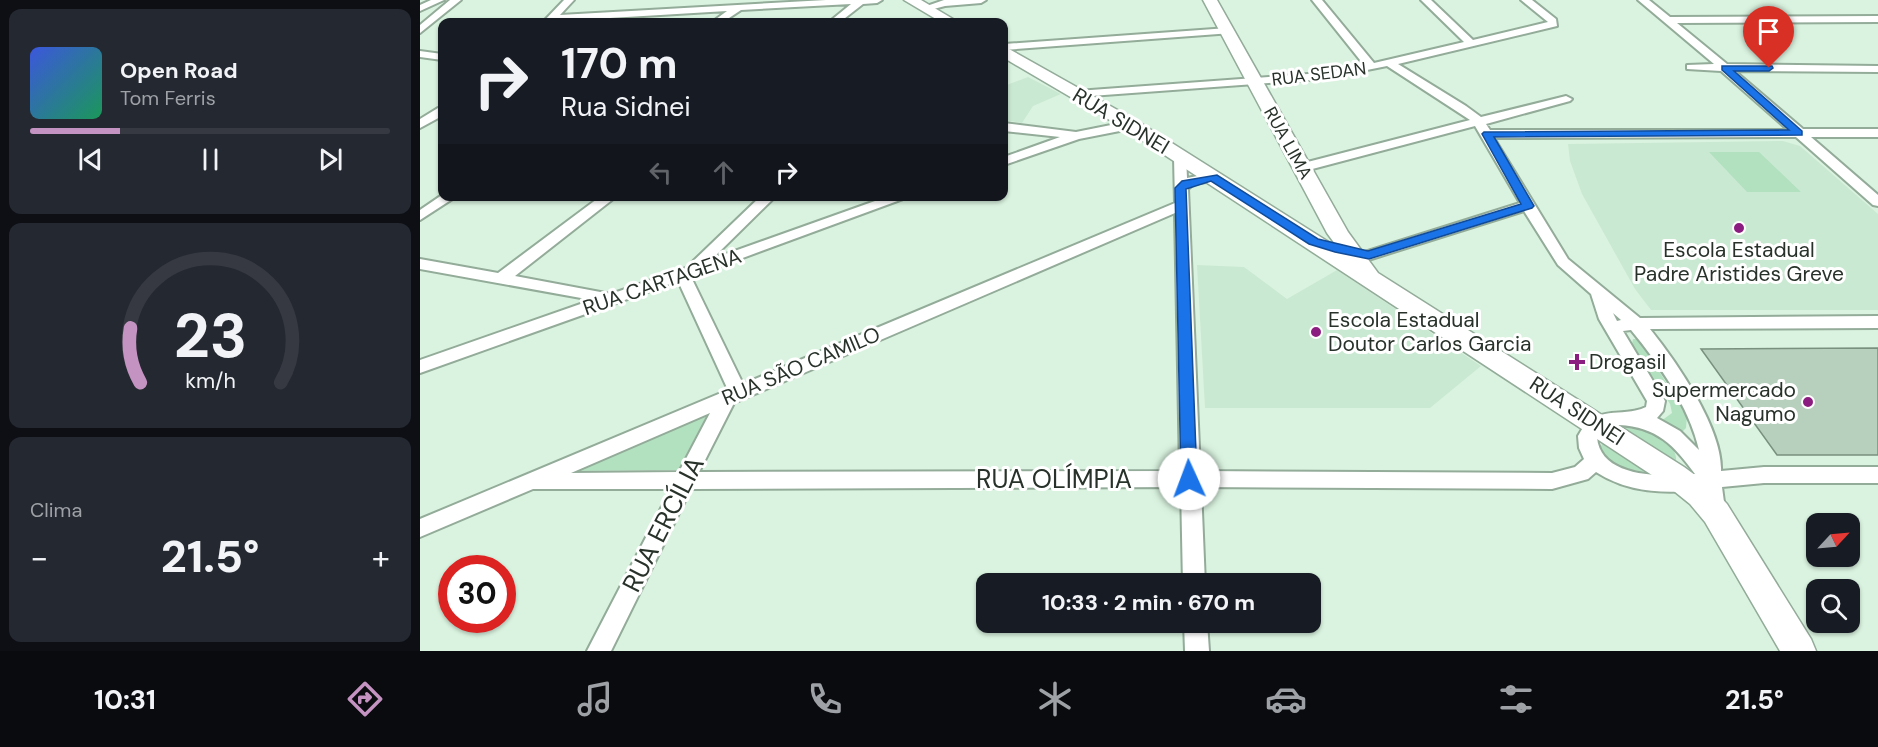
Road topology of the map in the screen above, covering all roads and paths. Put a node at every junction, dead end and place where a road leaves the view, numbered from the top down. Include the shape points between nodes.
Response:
1 (439, 0) edge
2 (456, 0) edge
3 (569, 0) edge
4 (862, 0) edge
5 (877, 0) edge
6 (911, 0) edge
7 (981, 0) edge
8 (1210, 0) edge
9 (1317, 0) edge
10 (1426, 0) edge
11 (1526, 0) edge
12 (1643, 0) edge
13 (943, 1) edge
14 (741, 7) junction
15 (420, 8) edge
16 (926, 8) junction
17 (420, 18) edge
18 (552, 18) edge
19 (579, 18) edge
20 (723, 18) edge
21 (839, 18) edge
22 (942, 18) edge
23 (432, 19) junction
24 (1666, 20) junction
25 (1878, 20) edge
26 (420, 30) edge
27 (1228, 31) junction
28 (1472, 44) junction
29 (1008, 47) edge
30 (420, 54) edge
31 (1008, 54) edge
32 (438, 56) edge
33 (1389, 63) junction
34 (1371, 67) junction
35 (1691, 67) dead end
36 (1725, 68) junction
37 (1878, 69) edge
38 (1253, 82) junction
39 (1077, 94) junction
40 (1566, 99) dead end
41 (438, 113) edge
42 (1505, 115) junction
43 (1479, 122) junction
44 (420, 124) edge
45 (1131, 125) junction
46 (1008, 128) edge
47 (1798, 133) junction
48 (1878, 133) edge
49 (1487, 134) junction
50 (1525, 134) junction
51 (1076, 136) junction
52 (1180, 157) junction
53 (1008, 160) edge
54 (1301, 168) junction
55 (1213, 177) junction
56 (1181, 196) junction
57 (442, 201) edge
58 (603, 201) edge
59 (764, 201) edge
60 (890, 201) edge
61 (1878, 202) edge
62 (1528, 206) junction
63 (420, 216) edge
64 (1338, 233) junction
65 (1314, 241) junction
66 (1360, 255) junction
67 (420, 264) edge
68 (685, 273) junction
69 (501, 279) junction
70 (1375, 281) junction
71 (1599, 294) junction
72 (613, 299) junction
73 (1878, 322) edge
74 (1636, 324) junction
75 (1613, 330) junction
76 (420, 367) edge
77 (733, 395) junction
78 (1640, 418) junction
79 (1598, 424) junction
80 (1596, 460) junction
81 (1878, 475) edge
82 (1189, 479) junction
83 (685, 480) junction
84 (530, 481) junction
85 (1704, 492) junction
86 (420, 528) edge
87 (1193, 573) edge
88 (1196, 633) edge
89 (599, 651) edge
90 (1197, 651) edge
91 (1799, 651) edge

1 - 15 street
2 - 23 street
3 - 18 street
4 - 5 street
4 - 14 street
4 - 21 street
6 - 16 main road
7 - 13 street
8 - 27 main road, RUA LIMA
9 - 34 street
10 - 28 street
11 - 28 street, RUA SEDAN via 1553,21 1550,25
12 - 24 street
13 - 16 street
14 - 19 street
14 - 20 street
16 - 22 main road
17 - 23 street
23 - 26 street
24 - 25 street
24 - 36 street
27 - 29 street
27 - 38 main road, RUA LIMA
28 - 33 street, RUA SEDAN
30 - 32 street
31 - 39 main road, RUA SIDNEI
33 - 34 street, RUA SEDAN
33 - 43 street
34 - 38 street, RUA SEDAN
35 - 36 street
36 - 37 street
36 - 47 street
38 - 39 street, RUA SEDAN
38 - 54 main road, RUA LIMA
39 - 45 main road, RUA SIDNEI
40 - 42 street
41 - 44 street
42 - 43 street
42 - 50 street via 1506,123
43 - 49 street
43 - 54 street
45 - 51 street
45 - 52 main road, RUA SIDNEI
46 - 51 street
47 - 48 street
47 - 50 street
47 - 61 street
49 - 50 street
49 - 62 street
51 - 53 street
52 - 55 main road, RUA SIDNEI
52 - 56 street
54 - 64 main road, RUA LIMA
55 - 56 street, RUA SÃO CAMILO via 1190,181
55 - 65 main road, RUA SIDNEI
56 - 77 street, RUA SÃO CAMILO
56 - 82 street
57 - 63 street
58 - 69 street
59 - 68 street
60 - 68 street, RUA CARTAGENA
62 - 66 street
62 - 71 street via 1563,261
64 - 65 main road via 1328,240
64 - 66 main road, RUA LIMA
65 - 66 main road
65 - 70 main road, RUA SIDNEI
66 - 70 main road, RUA LIMA
67 - 69 street
68 - 72 street, RUA CARTAGENA
68 - 77 street
69 - 72 street
70 - 79 main road, RUA SIDNEI
71 - 74 street
71 - 75 street
72 - 76 street, RUA CARTAGENA
73 - 74 street
74 - 75 street
74 - 85 street via 1702,423 1712,464
75 - 78 street via 1656,401 1656,409
77 - 83 street, RUA ERCÍLIA
77 - 84 street, RUA SÃO CAMILO
78 - 79 street via 1613,418
78 - 85 street via 1670,433
79 - 80 street via 1587,436 1588,448
79 - 85 main road, RUA SIDNEI
80 - 82 street, RUA OLÍMPIA via 1581,473 1552,481
80 - 85 street via 1612,472 1642,483
81 - 85 street via 1761,475
82 - 83 street, RUA OLÍMPIA
82 - 87 street
83 - 84 street, RUA OLÍMPIA
83 - 89 street, RUA ERCÍLIA
84 - 86 street, RUA SÃO CAMILO
85 - 91 main road
88 - 90 street

